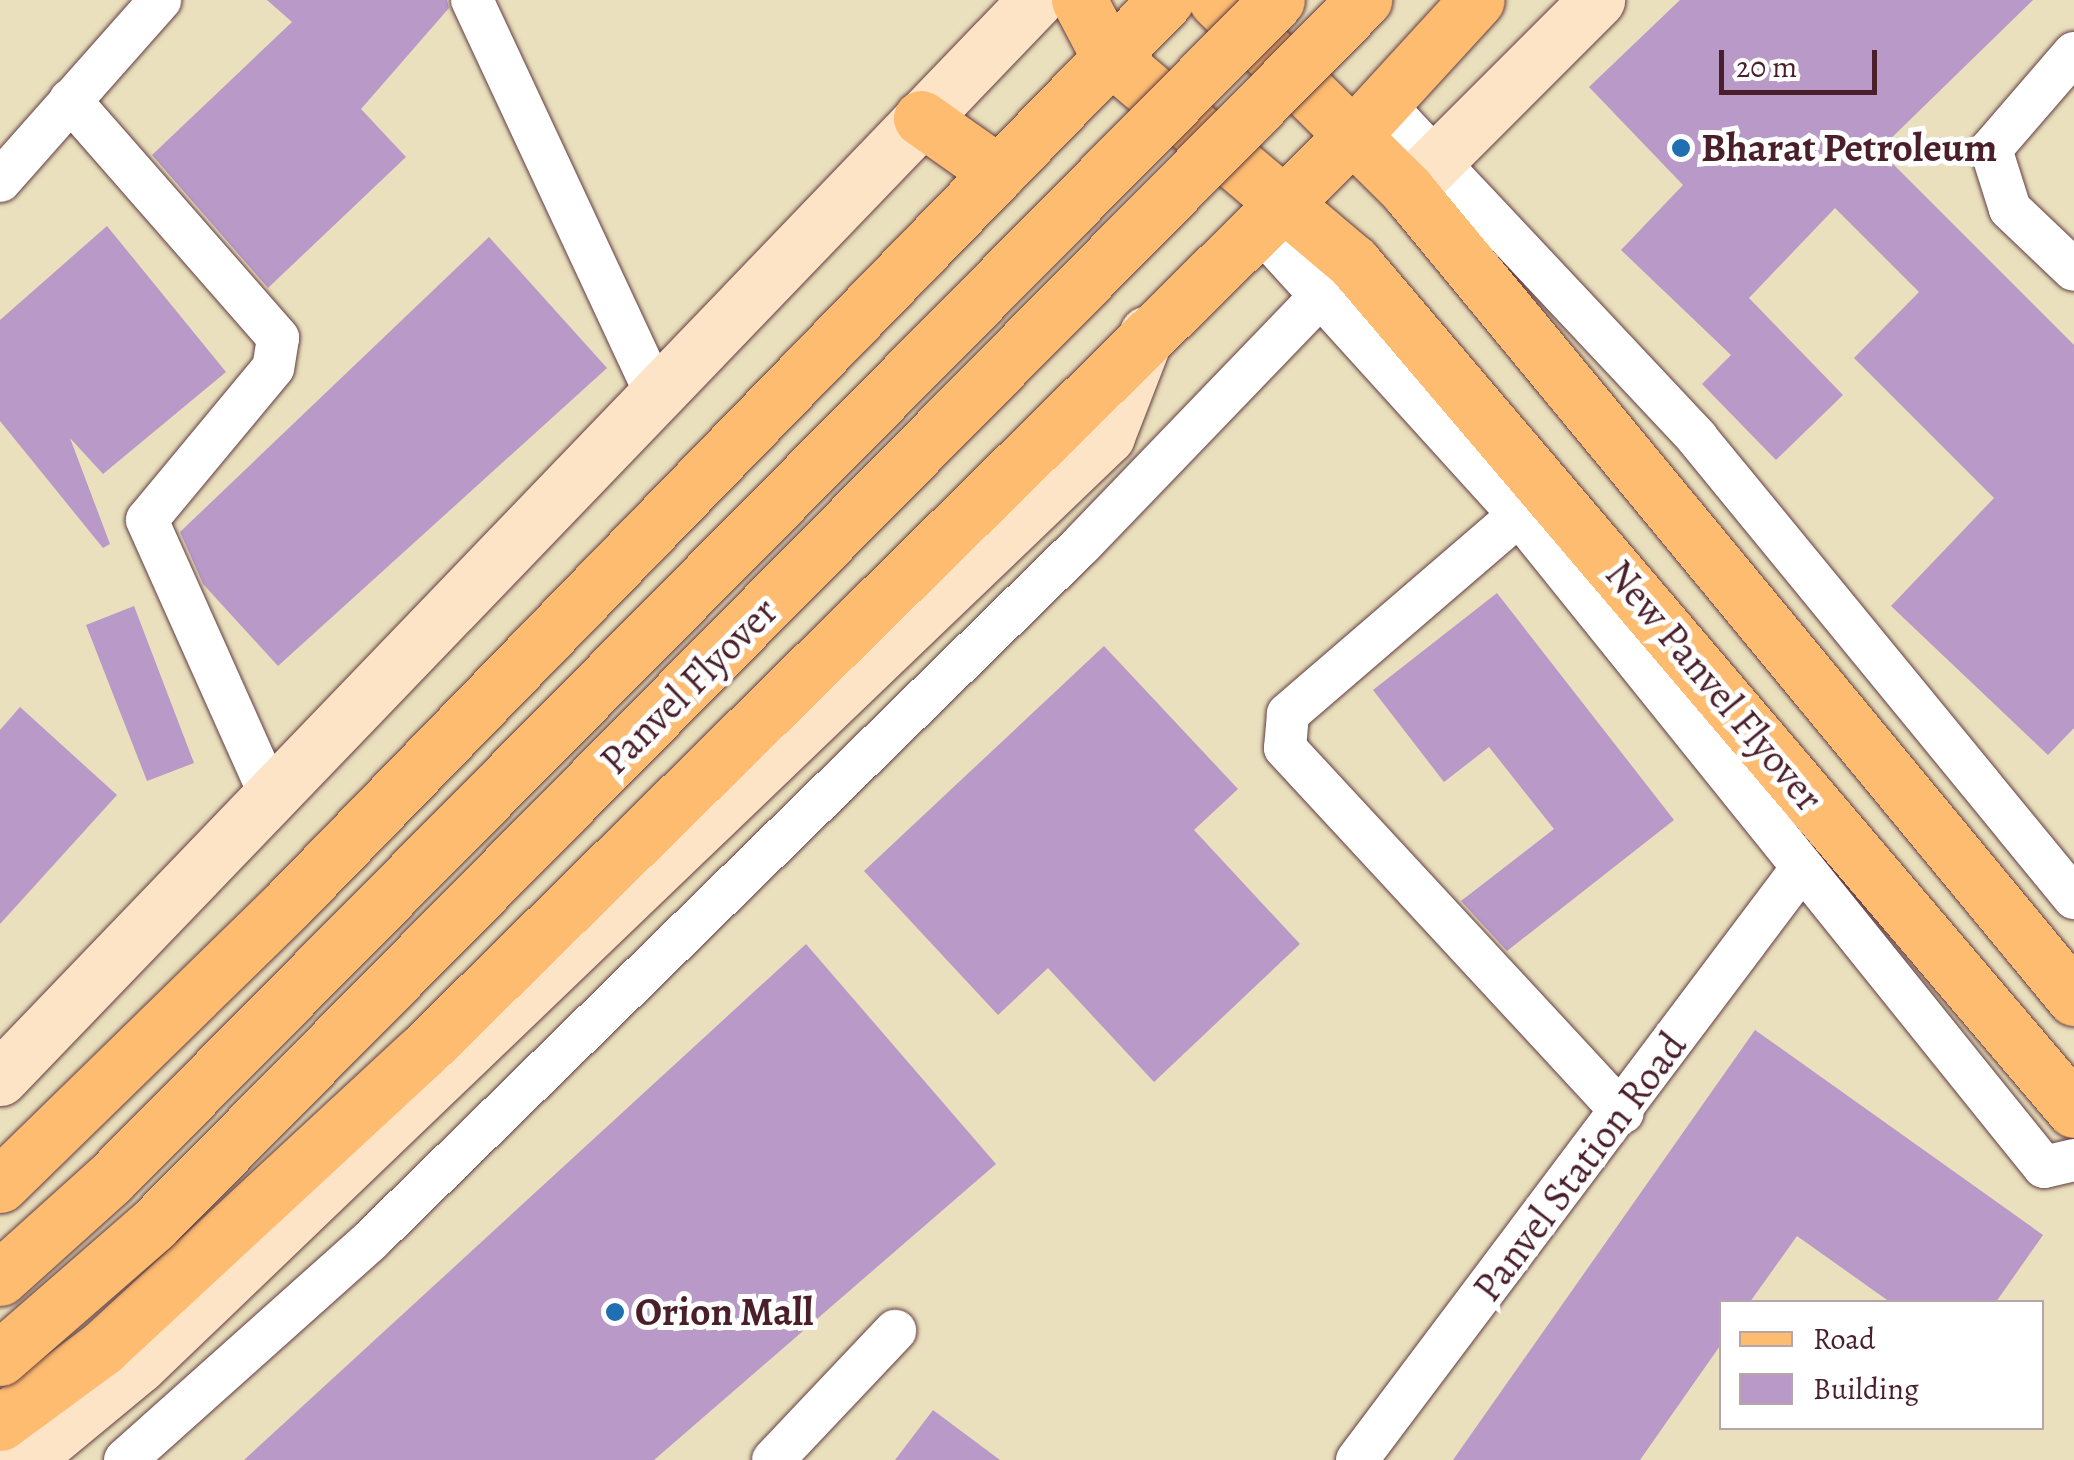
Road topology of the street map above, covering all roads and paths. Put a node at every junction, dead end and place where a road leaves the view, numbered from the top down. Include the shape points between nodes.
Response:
1 (160, 0) edge
2 (472, 0) edge
3 (1036, 0) edge
4 (1078, 0) edge
5 (1166, 0) edge
6 (1216, 0) edge
7 (1277, 0) edge
8 (1364, 0) edge
9 (1477, 0) edge
10 (1598, 0) edge
11 (2074, 53) edge
12 (1108, 55) junction
13 (70, 100) junction
14 (921, 118) junction
15 (1369, 118) junction
16 (999, 173) junction
17 (1421, 175) junction
18 (0, 181) edge
19 (1272, 212) junction
20 (2074, 270) edge
21 (1338, 276) junction
22 (1148, 331) junction
23 (656, 395) junction
24 (1519, 515) junction
25 (273, 802) junction
26 (1800, 872) junction
27 (2074, 898) edge
28 (2074, 998) edge
29 (0, 1078) edge
30 (2074, 1110) edge
31 (1624, 1113) junction
32 (2074, 1160) edge
33 (0, 1185) edge
34 (0, 1278) edge
35 (895, 1331) dead end
36 (0, 1358) edge
37 (0, 1423) edge
38 (24, 1460) edge
39 (125, 1460) edge
40 (772, 1460) edge
41 (1357, 1460) edge

1 - 13 street
2 - 23 street
3 - 14 street
4 - 12 main road
5 - 12 main road
6 - 15 main road, New Panvel Flyover
7 - 34 main road, Panvel Flyover, bridge via 110,1180
8 - 36 main road, Panvel Flyover, bridge via 181,1197
9 - 15 main road
10 - 17 street
11 - 20 street via 1991,150 2010,209
12 - 16 main road
12 - 19 main road, New Panvel Flyover
13 - 18 street
13 - 25 street via 278,338 273,368 147,520
14 - 16 main road
14 - 23 street
15 - 17 main road, New Panvel Flyover
15 - 19 main road
16 - 33 main road via 286,906
17 - 27 street via 1696,438
17 - 28 main road, New Panvel Flyover
19 - 21 main road, New Panvel Flyover
19 - 22 main road
21 - 24 street
21 - 30 main road, New Panvel Flyover
21 - 39 street via 1082,544 413,1199
22 - 37 main road via 421,1053 102,1348
22 - 38 street via 1107,436 139,1365
23 - 25 street
24 - 26 street
24 - 31 street via 1288,714 1285,748
25 - 29 street
26 - 31 street, Panvel Station Road
26 - 32 street via 2044,1166
31 - 41 street, Panvel Station Road
35 - 40 street

